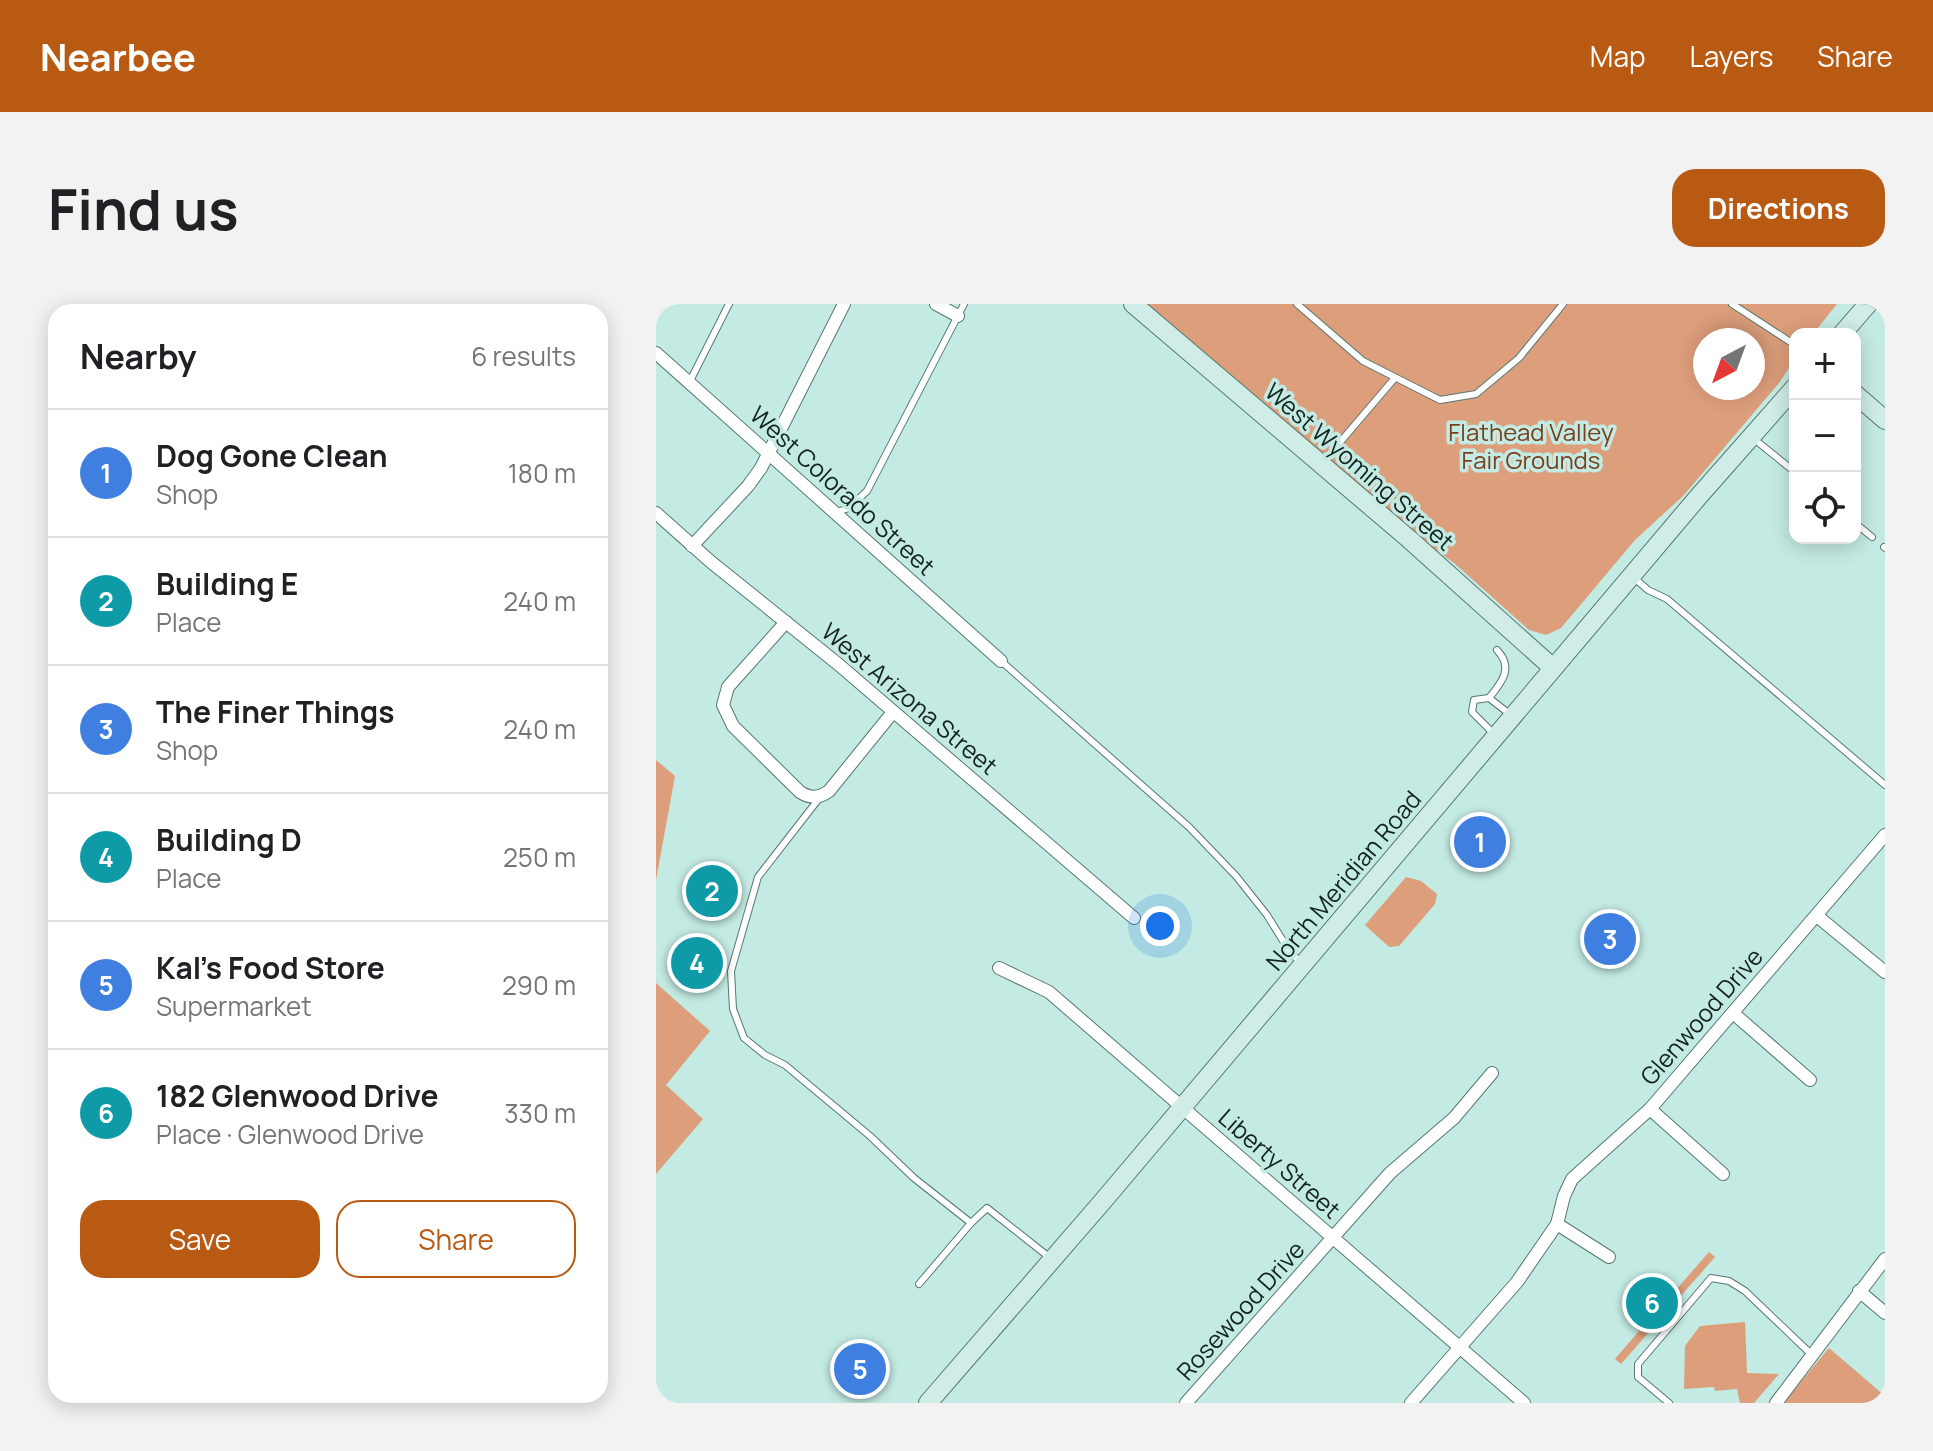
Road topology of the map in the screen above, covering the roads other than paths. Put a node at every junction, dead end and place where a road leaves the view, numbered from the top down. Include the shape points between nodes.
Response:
1 (729, 304) edge
2 (844, 304) edge
3 (936, 304) edge
4 (1133, 304) edge
5 (1297, 304) edge
6 (1563, 304) edge
7 (1732, 304) edge
8 (1868, 304) edge
9 (961, 310) edge
10 (1847, 328) edge
11 (1789, 341) edge
12 (656, 353) edge
13 (1394, 379) junction
14 (689, 383) junction
15 (1789, 394) edge
16 (1861, 399) edge
17 (1885, 420) edge
18 (1751, 437) junction
19 (769, 454) junction
20 (1322, 464) junction
21 (1789, 467) edge
22 (836, 512) junction
23 (656, 513) edge
24 (1861, 528) edge
25 (1872, 537) dead end
26 (692, 546) junction
27 (1632, 576) junction
28 (786, 622) junction
29 (1497, 650) dead end
30 (1001, 661) joint
31 (1553, 668) junction
32 (1489, 698) junction
33 (893, 712) junction
34 (1513, 716) junction
35 (1496, 736) junction
36 (1885, 785) edge
37 (821, 796) junction
38 (1885, 835) edge
39 (1817, 916) junction
40 (1134, 918) dead end
41 (1303, 965) junction
42 (999, 968) dead end
43 (1885, 972) edge
44 (1733, 1013) junction
45 (1492, 1073) dead end
46 (1810, 1080) dead end
47 (1183, 1107) junction
48 (1650, 1109) junction
49 (1723, 1174) dead end
50 (971, 1223) junction
51 (1557, 1224) junction
52 (1333, 1238) junction
53 (1609, 1257) dead end
54 (1052, 1259) junction
55 (1885, 1259) edge
56 (919, 1284) dead end
57 (1859, 1291) junction
58 (1885, 1313) edge
59 (1459, 1348) junction
60 (1812, 1355) junction
61 (930, 1401) edge
62 (1186, 1403) edge
63 (1411, 1403) edge
64 (1524, 1403) edge
65 (1669, 1403) edge
66 (1776, 1403) edge

1 - 14 lane
2 - 19 street
3 - 9 street
4 - 20 main road, West Wyoming Street
5 - 13 lane via 1363,361
6 - 13 lane via 1519,358 1476,394 1440,400
7 - 11 lane
8 - 10 main road
9 - 22 lane via 867,491
12 - 14 street, West Colorado Street
13 - 20 lane
14 - 19 street, West Colorado Street
15 - 18 main road, North Meridian Road
16 - 17 main road
18 - 21 lane
18 - 27 main road, North Meridian Road
19 - 22 street, West Colorado Street
19 - 26 street via 748,486
20 - 31 main road, West Wyoming Street
22 - 30 street, West Colorado Street
23 - 26 street, West Arizona Street
24 - 25 lane
26 - 28 street, West Arizona Street
27 - 31 main road, North Meridian Road
27 - 36 lane via 1667,599
28 - 33 street, West Arizona Street
28 - 37 street via 728,687 723,705 733,726 800,792
29 - 32 lane via 1506,671
30 - 41 lane via 1189,827 1236,876
31 - 34 main road, North Meridian Road
32 - 34 lane
32 - 35 lane via 1474,700 1472,712
33 - 37 street
33 - 40 street, West Arizona Street
34 - 35 main road, North Meridian Road
35 - 41 main road, North Meridian Road
37 - 50 lane via 758,877 731,971 733,1009 744,1038 785,1065
38 - 39 street, Glenwood Drive
39 - 43 street
39 - 44 street, Glenwood Drive
41 - 47 main road, North Meridian Road
42 - 47 street, Liberty Street via 1049,992
44 - 46 street
44 - 48 street, Glenwood Drive
45 - 52 street, Rosewood Drive via 1454,1118 1390,1173
47 - 52 street, Liberty Street
47 - 54 main road, North Meridian Road
48 - 49 street
48 - 51 street, Glenwood Drive via 1572,1179
50 - 54 lane via 987,1208
50 - 56 lane
51 - 53 street
51 - 59 street, Glenwood Drive via 1517,1282
52 - 59 street, Liberty Street
52 - 62 street, Rosewood Drive
54 - 61 main road, North Meridian Road
55 - 57 street
57 - 58 street
57 - 60 street
59 - 63 street, Glenwood Drive
59 - 64 street, Liberty Street
60 - 65 lane via 1745,1291 1711,1278 1638,1364 1638,1377
60 - 66 street

